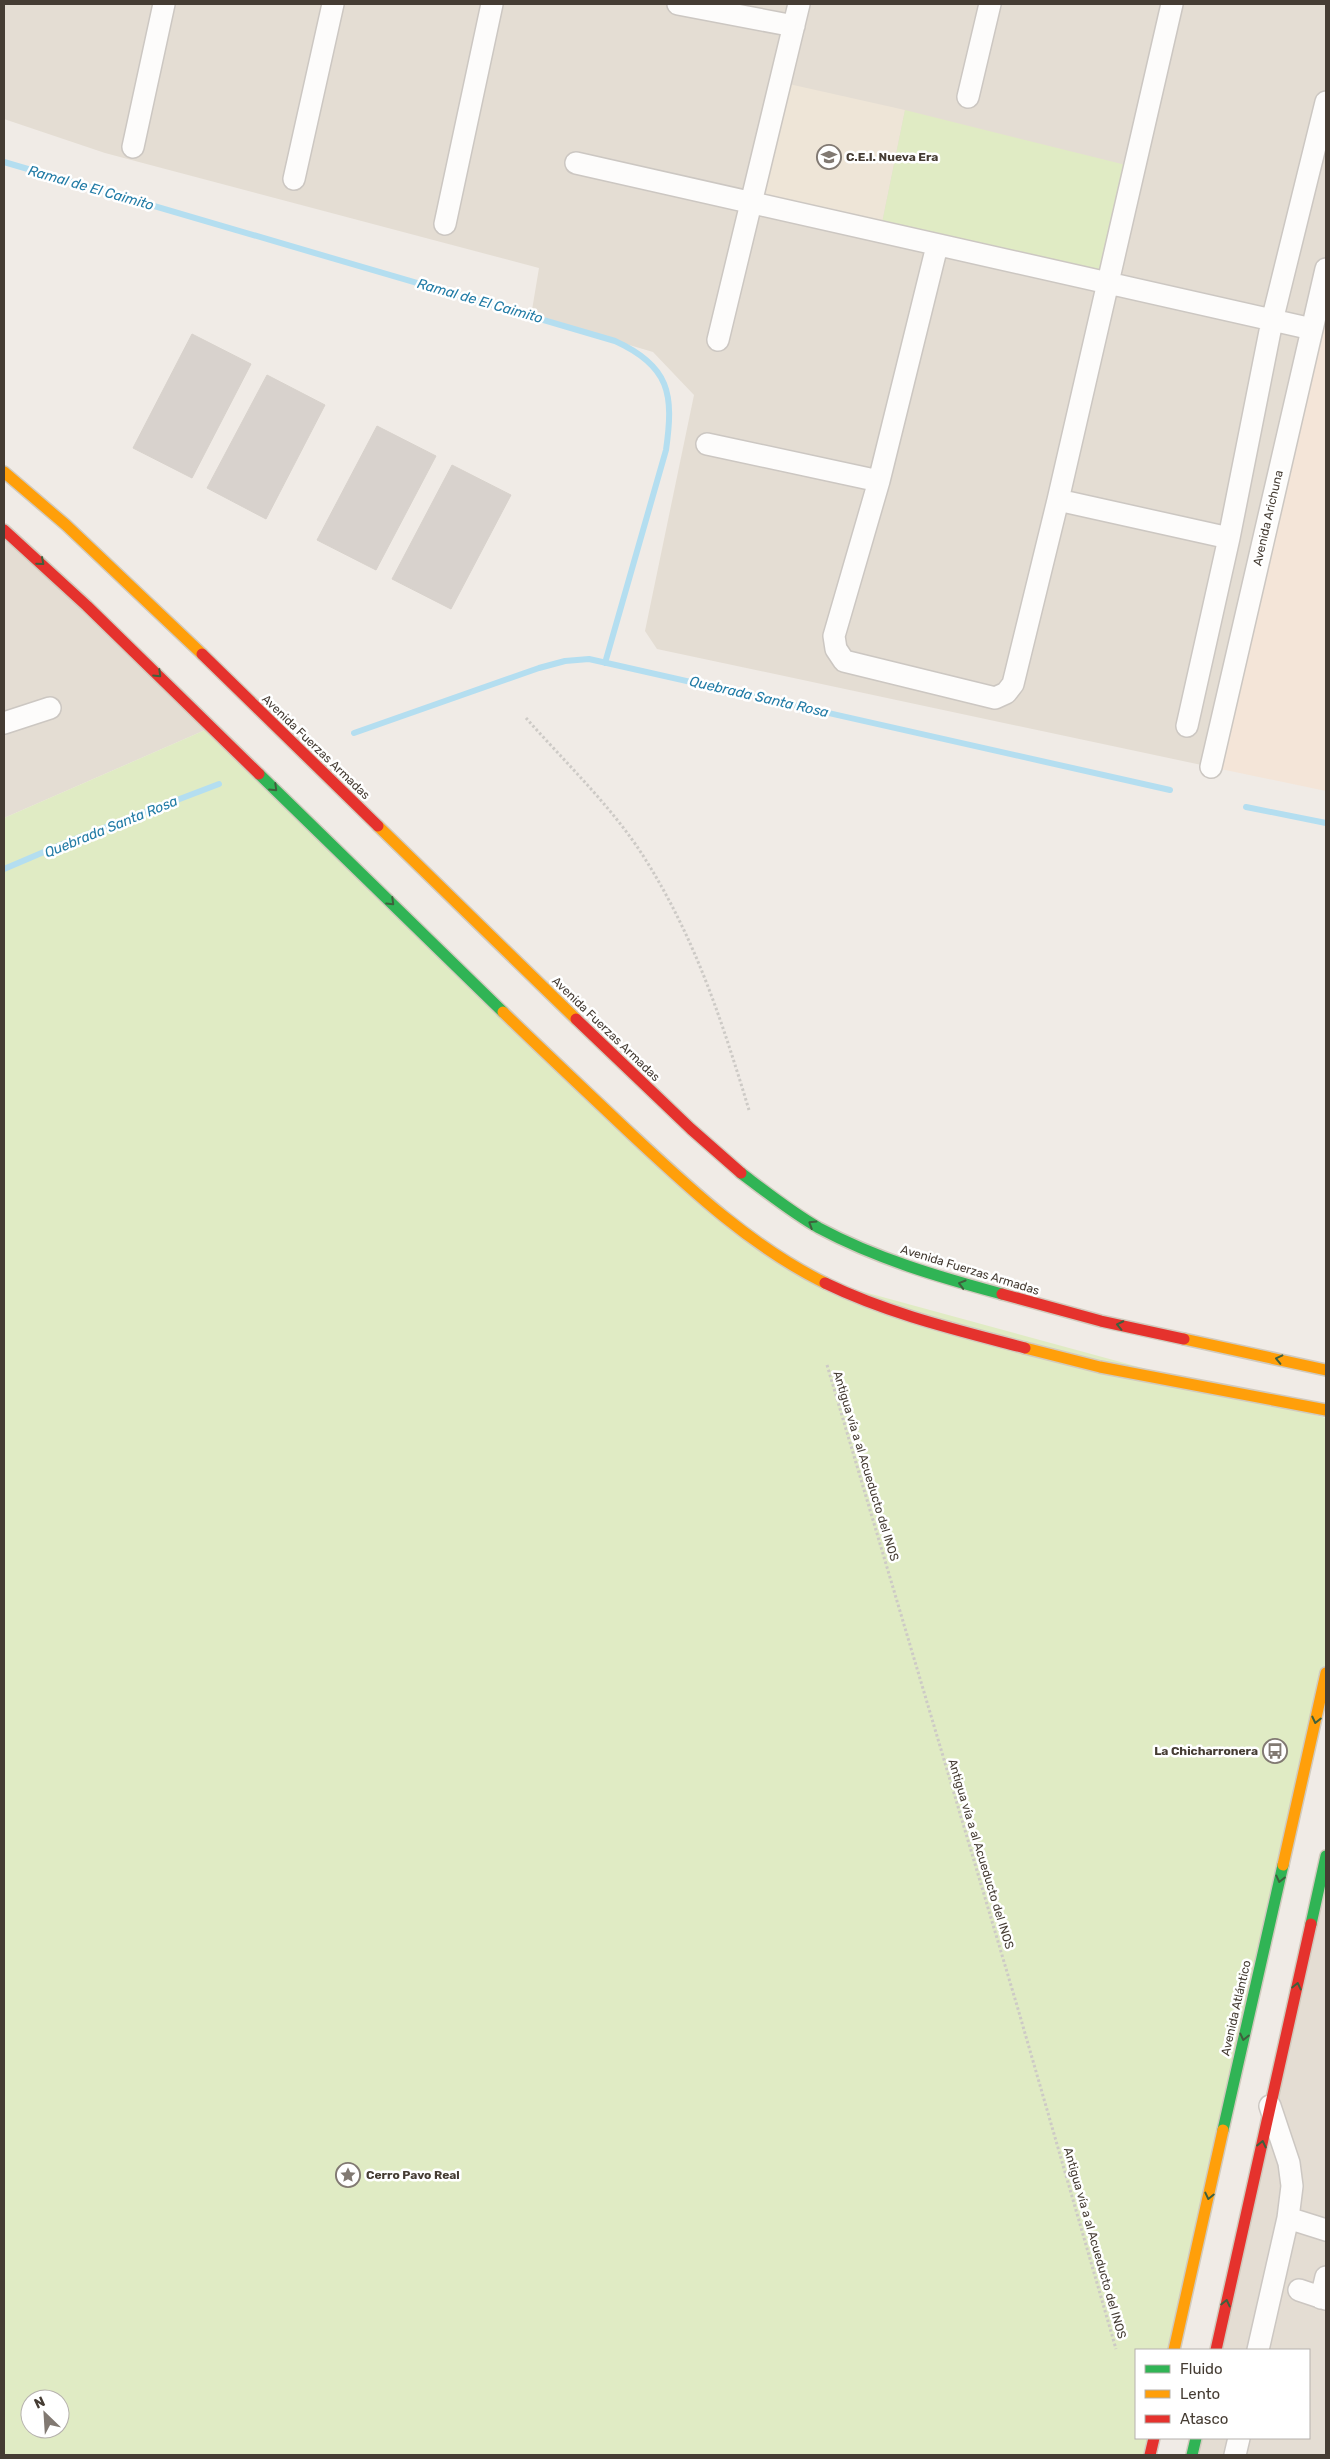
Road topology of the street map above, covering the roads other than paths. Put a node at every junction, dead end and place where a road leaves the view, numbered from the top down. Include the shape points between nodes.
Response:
1 (164, 4) edge
2 (333, 4) edge
3 (492, 4) edge
4 (678, 4) edge
5 (799, 4) edge
6 (990, 4) edge
7 (1172, 4) edge
8 (794, 26) junction
9 (968, 97) dead end
10 (1326, 102) edge
11 (133, 147) dead end
12 (576, 163) dead end
13 (294, 180) dead end
14 (751, 204) junction
15 (445, 224) dead end
16 (937, 246) junction
17 (1326, 269) edge
18 (1107, 284) junction
19 (1272, 321) junction
20 (1312, 329) junction
21 (718, 340) dead end
22 (707, 444) dead end
23 (4, 472) edge
24 (879, 481) junction
25 (1058, 500) junction
26 (4, 530) edge
27 (1229, 538) junction
28 (50, 708) dead end
29 (4, 723) edge
30 (1187, 726) dead end
31 (1211, 768) dead end
32 (1326, 1370) edge
33 (1310, 1408) junction
34 (1326, 1410) edge
35 (1326, 1418) edge
36 (1326, 1673) edge
37 (1326, 1856) edge
38 (1270, 2106) junction
39 (1288, 2218) junction
40 (1326, 2230) edge
41 (1326, 2277) edge
42 (1299, 2290) dead end
43 (1324, 2298) edge
44 (1174, 2349) edge
45 (1216, 2349) edge
46 (1258, 2349) edge
47 (1154, 2439) edge
48 (1196, 2439) edge
49 (1239, 2439) edge
50 (1150, 2455) edge
51 (1192, 2455) edge
52 (1236, 2455) edge

1 - 11 street
2 - 13 street
3 - 15 street
4 - 8 street
5 - 8 street
6 - 9 street
7 - 18 street
8 - 14 street
10 - 19 street
12 - 14 street
14 - 16 street
14 - 21 street
16 - 18 street
16 - 24 street
17 - 20 street, Avenida Arichuna
18 - 19 street
18 - 25 street
19 - 20 street
19 - 27 street
20 - 31 street, Avenida Arichuna
22 - 24 street
32 -> 23 street, Avenida Fuerzas Armadas via 1101,1320 930,1275 853,1245 787,1208 749,1180 691,1129 139,592
24 - 25 street via 834,636 836,649 844,661 995,698 1006,693 1013,684
25 - 27 street
26 -> 33 street via 101,618 549,1056 677,1177 749,1236 820,1280 921,1321 1100,1367
27 - 30 street
28 - 29 street
33 - 34 street
33 - 35 street
36 -> 44 street, Avenida Atlántico
38 -> 37 street
38 - 39 street via 1289,2163 1292,2186
45 -> 38 street
39 - 40 street
39 - 46 street
41 - 43 street
42 - 43 street
47 - 50 street
48 - 51 street
49 - 52 street

